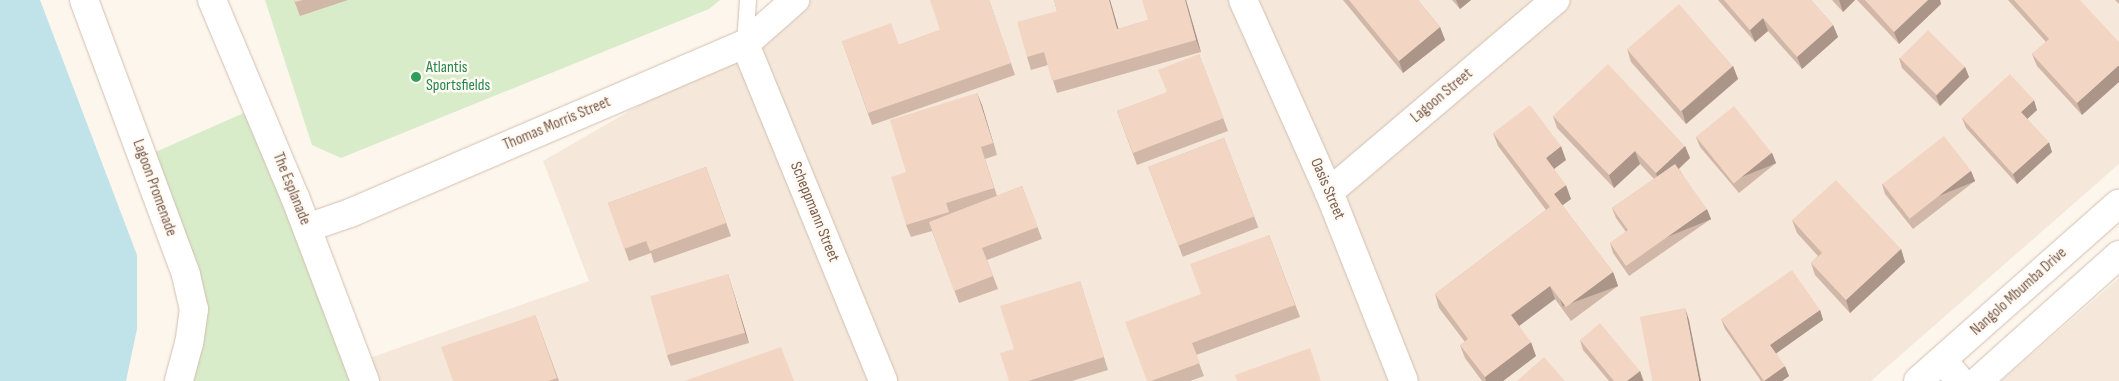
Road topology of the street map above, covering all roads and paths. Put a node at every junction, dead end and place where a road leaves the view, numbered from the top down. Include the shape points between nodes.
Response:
1 (84, 0) edge
2 (212, 0) edge
3 (748, 0) edge
4 (795, 0) edge
5 (1243, 0) edge
6 (1555, 0) edge
7 (745, 44) junction
8 (1329, 192) junction
9 (2119, 203) edge
10 (307, 228) junction
11 (2119, 256) edge
12 (1943, 360) junction
13 (179, 381) edge
14 (365, 381) edge
15 (883, 381) edge
16 (1404, 381) edge
17 (1918, 381) edge
18 (1960, 381) edge
19 (1978, 381) edge

1 - 13 street, Lagoon Promenade via 186,275 194,309
2 - 10 street, The Esplanade
3 - 7 lane
4 - 7 street, Thomas Morris Street
5 - 8 street, Oasis Street
6 - 8 street, Lagoon Street
7 - 10 street, Thomas Morris Street via 350,213
7 - 15 street, Scheppmann Street
8 - 16 street, Oasis Street
9 - 12 street, Nangolo Mbumba Drive
10 - 14 street, The Esplanade
11 - 19 street
12 - 17 street, Nangolo Mbumba Drive
12 - 18 street

